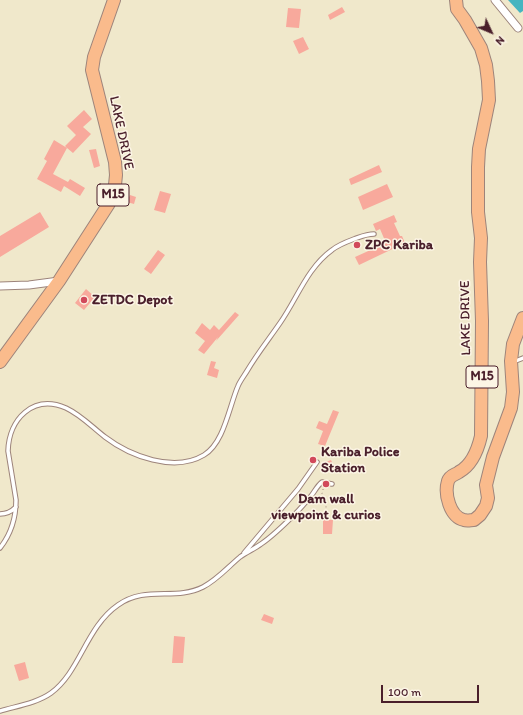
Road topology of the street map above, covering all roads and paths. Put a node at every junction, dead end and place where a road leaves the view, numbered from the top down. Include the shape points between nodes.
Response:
1 (114, 0) edge
2 (456, 0) edge
3 (495, 0) edge
4 (518, 28) dead end
5 (374, 234) dead end
6 (60, 281) junction
7 (0, 286) edge
8 (523, 318) edge
9 (523, 358) edge
10 (0, 362) edge
11 (511, 363) junction
12 (317, 462) dead end
13 (322, 482) junction
14 (332, 484) dead end
15 (16, 507) junction
16 (326, 508) dead end
17 (0, 514) edge
18 (0, 548) edge
19 (242, 556) junction
20 (0, 711) edge

1 - 6 main road, LAKE DRIVE / M15 via 96,50 92,70 115,162 113,194
2 - 11 main road, LAKE DRIVE / M15 via 457,9 481,48 489,94 478,167 482,321 481,436 470,463 452,475 447,486 453,512 464,520 474,520 486,506 486,485 493,457 511,408
3 - 4 street
5 - 15 lane via 341,244 315,266 238,385 227,420 205,455 184,463 149,459 117,446 68,409 56,405 36,405 21,415 8,443
6 - 7 street
6 - 10 main road, LAKE DRIVE / M15
8 - 11 main road, LAKE DRIVE / M15 via 513,344
9 - 11 lane
12 - 19 lane
13 - 14 lane
13 - 16 path via 323,491 319,501 326,503
13 - 19 lane via 274,534
15 - 17 lane via 11,512
15 - 18 lane via 13,524
19 - 20 lane via 202,587 182,593 140,595 117,605 96,627 63,682 51,693 36,701

